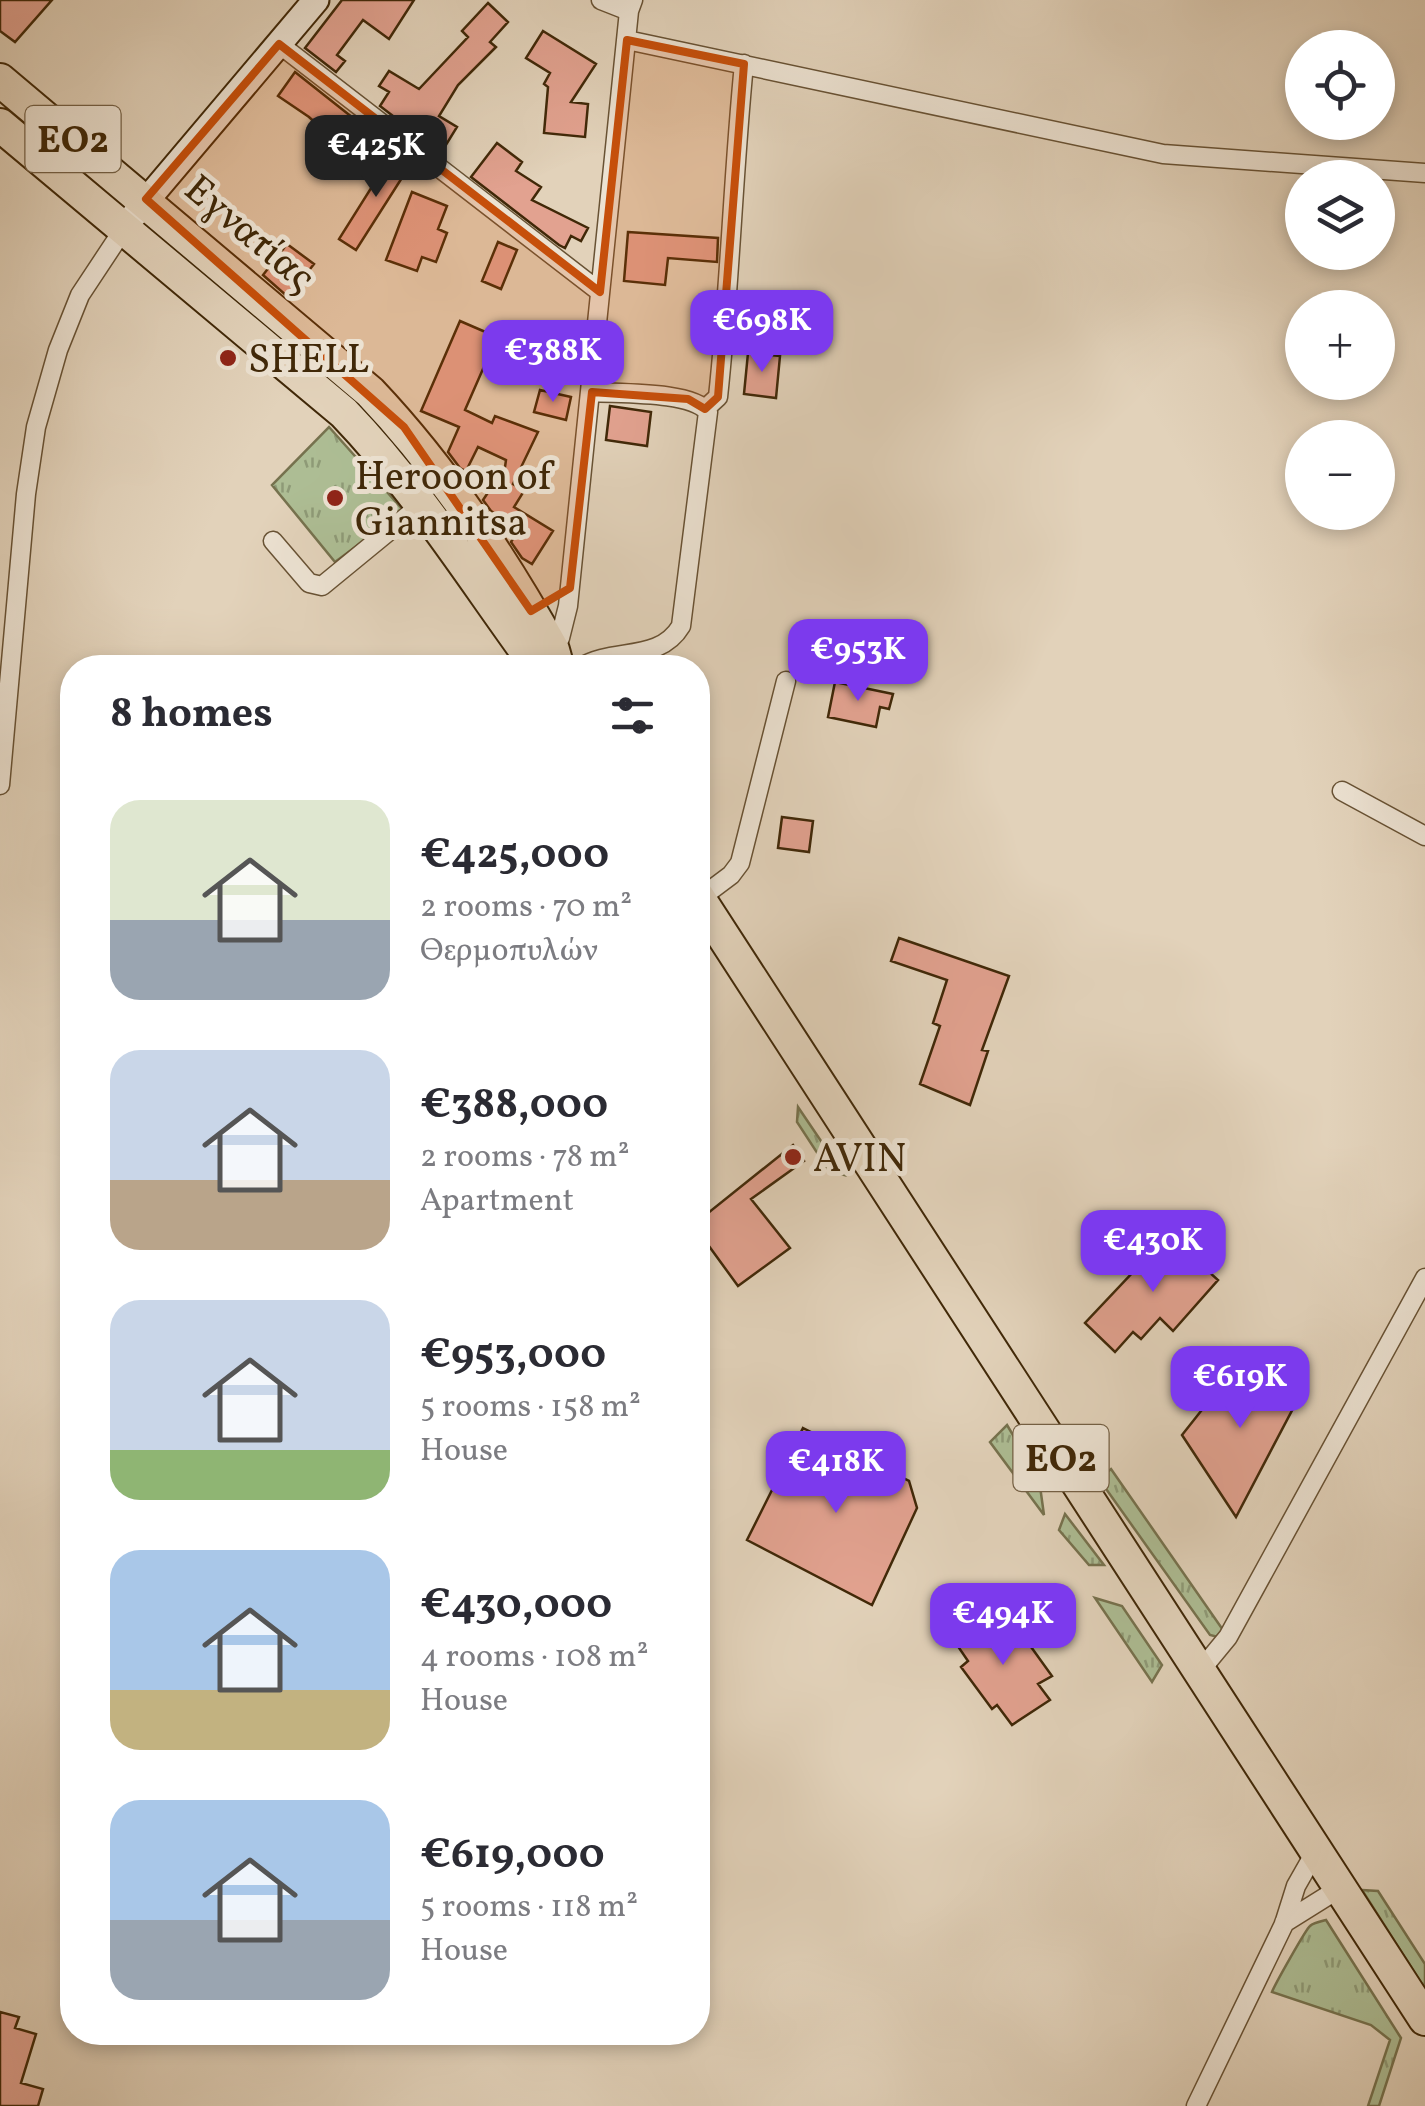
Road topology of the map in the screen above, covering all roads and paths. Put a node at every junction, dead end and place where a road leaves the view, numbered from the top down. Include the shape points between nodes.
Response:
1 (316, 0) edge
2 (601, 0) edge
3 (631, 6) edge
4 (627, 40) junction
5 (279, 44) junction
6 (744, 64) junction
7 (0, 80) edge
8 (0, 125) edge
9 (1425, 173) edge
10 (146, 199) junction
11 (125, 227) junction
12 (600, 292) junction
13 (592, 392) junction
14 (705, 409) junction
15 (422, 504) junction
16 (273, 541) dead end
17 (570, 588) junction
18 (531, 610) junction
19 (528, 655) edge
20 (554, 655) edge
21 (559, 655) edge
22 (613, 655) edge
23 (786, 681) dead end
24 (0, 785) edge
25 (1342, 791) dead end
26 (1425, 836) edge
27 (710, 890) edge
28 (710, 916) edge
29 (1425, 1278) edge
30 (1200, 1671) junction
31 (1317, 1849) junction
32 (1340, 1888) junction
33 (1284, 1924) junction
34 (1425, 2018) edge
35 (1196, 2106) edge

1 - 5 main road
2 - 3 street
3 - 4 street
4 - 6 street
4 - 12 street
5 - 10 main road
5 - 12 street
6 - 9 street via 1163,154
6 - 14 street via 718,397
7 - 10 highway, Εγνατίας / ΕΟ2
8 - 11 highway, Εγνατίας / ΕΟ2
10 - 11 main road
10 - 18 highway, Εγνατίας / ΕΟ2 via 404,427
11 - 15 highway, Εγνατίας / ΕΟ2 via 344,413
11 - 24 street via 80,295 39,412
12 - 13 street
13 - 14 street via 688,399
13 - 17 street
14 - 22 street via 681,626 665,645
15 - 16 street via 322,586 309,583
15 - 19 highway, Εγνατίας / ΕΟ2
17 - 18 street
17 - 21 street
18 - 20 highway, Εγνατίας / ΕΟ2
23 - 27 street via 740,863
25 - 26 street
28 - 30 highway, ΕΟ2
29 - 30 street via 1228,1637
30 - 31 highway, ΕΟ2
31 - 32 highway, ΕΟ2
31 - 33 street
32 - 33 street
32 - 34 highway, ΕΟ2
33 - 35 street

